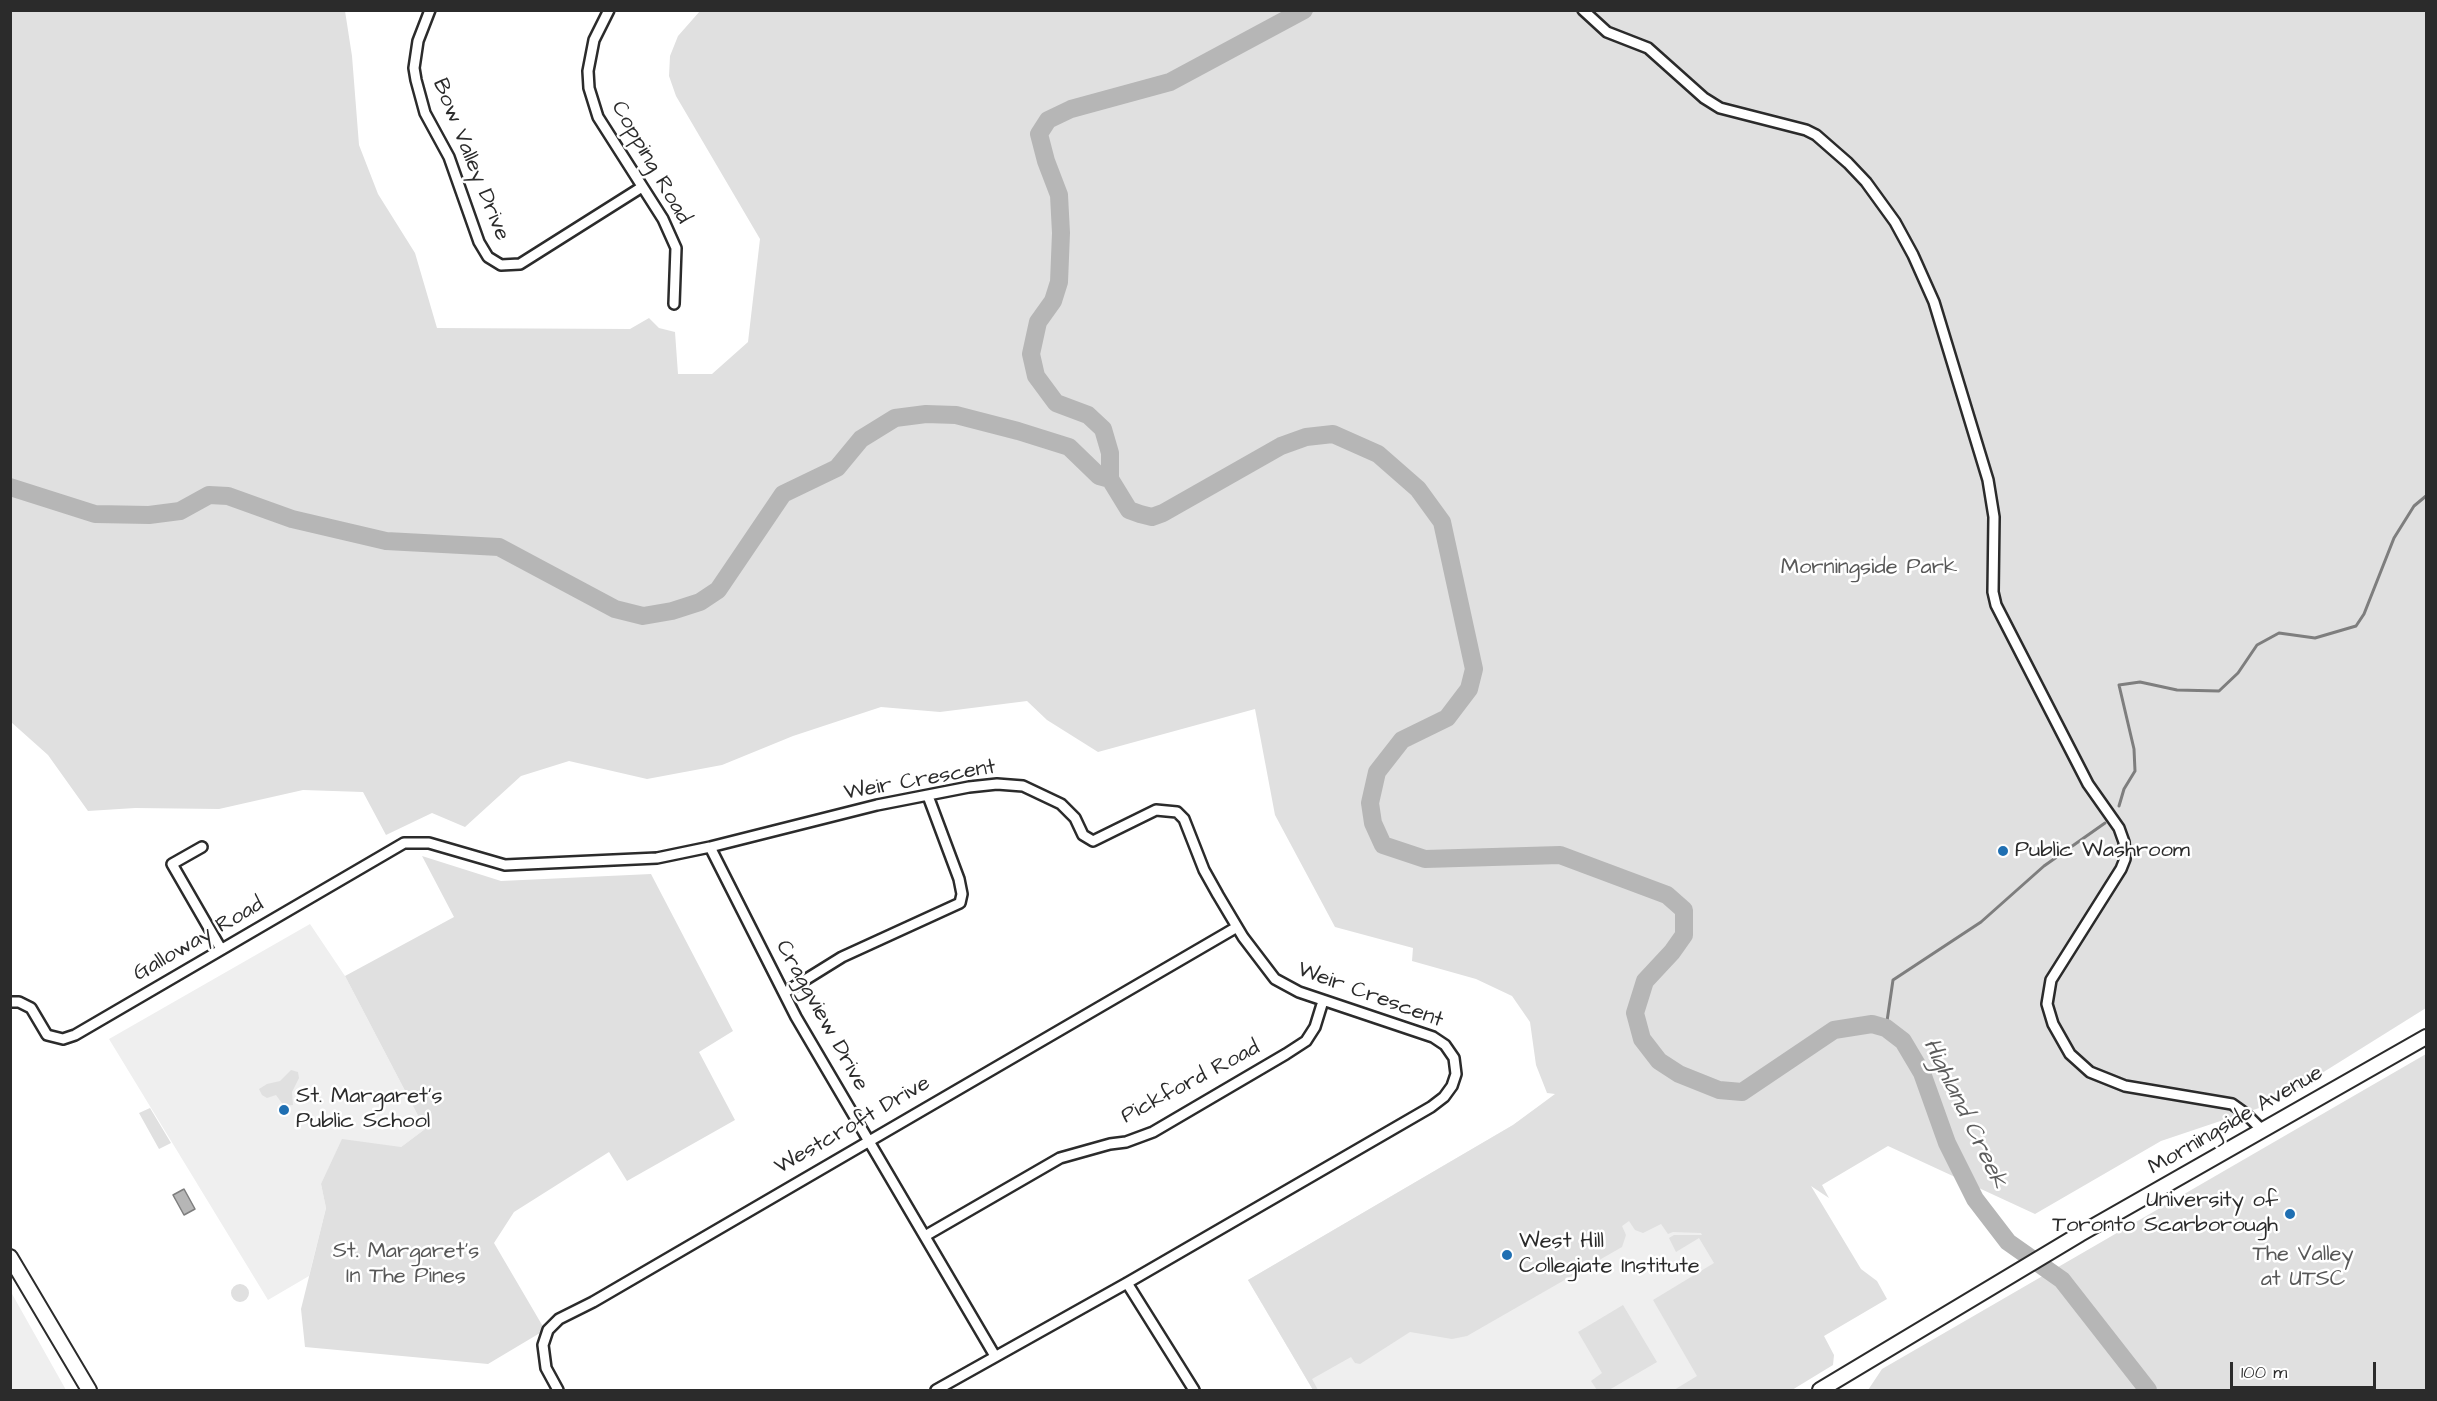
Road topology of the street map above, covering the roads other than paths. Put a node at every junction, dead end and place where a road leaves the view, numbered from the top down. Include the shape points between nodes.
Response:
1 (430, 10) edge
2 (609, 10) edge
3 (1583, 10) edge
4 (642, 187) junction
5 (674, 304) dead end
6 (928, 796) junction
7 (416, 842) joint
8 (202, 847) dead end
9 (710, 847) junction
10 (1237, 927) junction
11 (221, 949) junction
12 (784, 993) junction
13 (1323, 1001) junction
14 (10, 1002) edge
15 (2427, 1037) edge
16 (2262, 1131) junction
17 (869, 1139) junction
18 (925, 1236) junction
19 (10, 1257) edge
20 (1127, 1283) junction
21 (995, 1356) junction
22 (89, 1390) edge
23 (558, 1390) edge
24 (936, 1390) edge
25 (1194, 1390) edge
26 (1820, 1390) edge

1 - 4 street, Bow Valley Drive via 418,41 416,80 425,113 449,157 478,242 488,257 501,265 520,264
2 - 4 street, Copping Road via 594,40 589,88 598,117
3 - 16 street via 1607,32 1648,48 1720,108 1816,135 1866,182 1895,222 1934,302 1988,480 1994,513 1996,605 2088,784 2124,842 2121,869 2051,980 2047,1004 2053,1024 2070,1054 2090,1072 2125,1086 2232,1104
4 - 5 street, Copping Road via 676,248
6 - 9 street, Weir Crescent
6 - 10 street, Weir Crescent via 997,784 1023,786 1061,804 1093,841 1156,810 1177,812
6 - 12 street via 959,879 960,903 842,957
7 - 9 street, Weir Crescent via 506,865 657,858
7 - 11 street, Galloway Road via 404,843 385,853
8 - 11 street via 172,864
9 - 12 street, Craggview Drive
10 - 13 street, Weir Crescent via 1275,979
10 - 17 street, Westcroft Drive
11 - 14 street, Galloway Road via 92,1026 63,1039 47,1035 31,1008
12 - 17 street, Craggview Drive
13 - 18 street, Pickford Road via 1306,1041 1286,1054 1153,1132 1060,1158
13 - 20 street, Weir Crescent via 1433,1037 1454,1058 1456,1074 1452,1086 1431,1107
15 - 16 main road, Morningside Avenue
16 - 26 main road, Morningside Avenue via 2080,1234
17 - 18 street, Craggview Drive
17 - 23 street, Westcroft Drive via 559,1319 548,1330 543,1345 546,1368
18 - 21 street, Craggview Drive
19 - 22 main road
20 - 21 street, Weir Crescent
20 - 25 street
21 - 24 street, Weir Crescent

